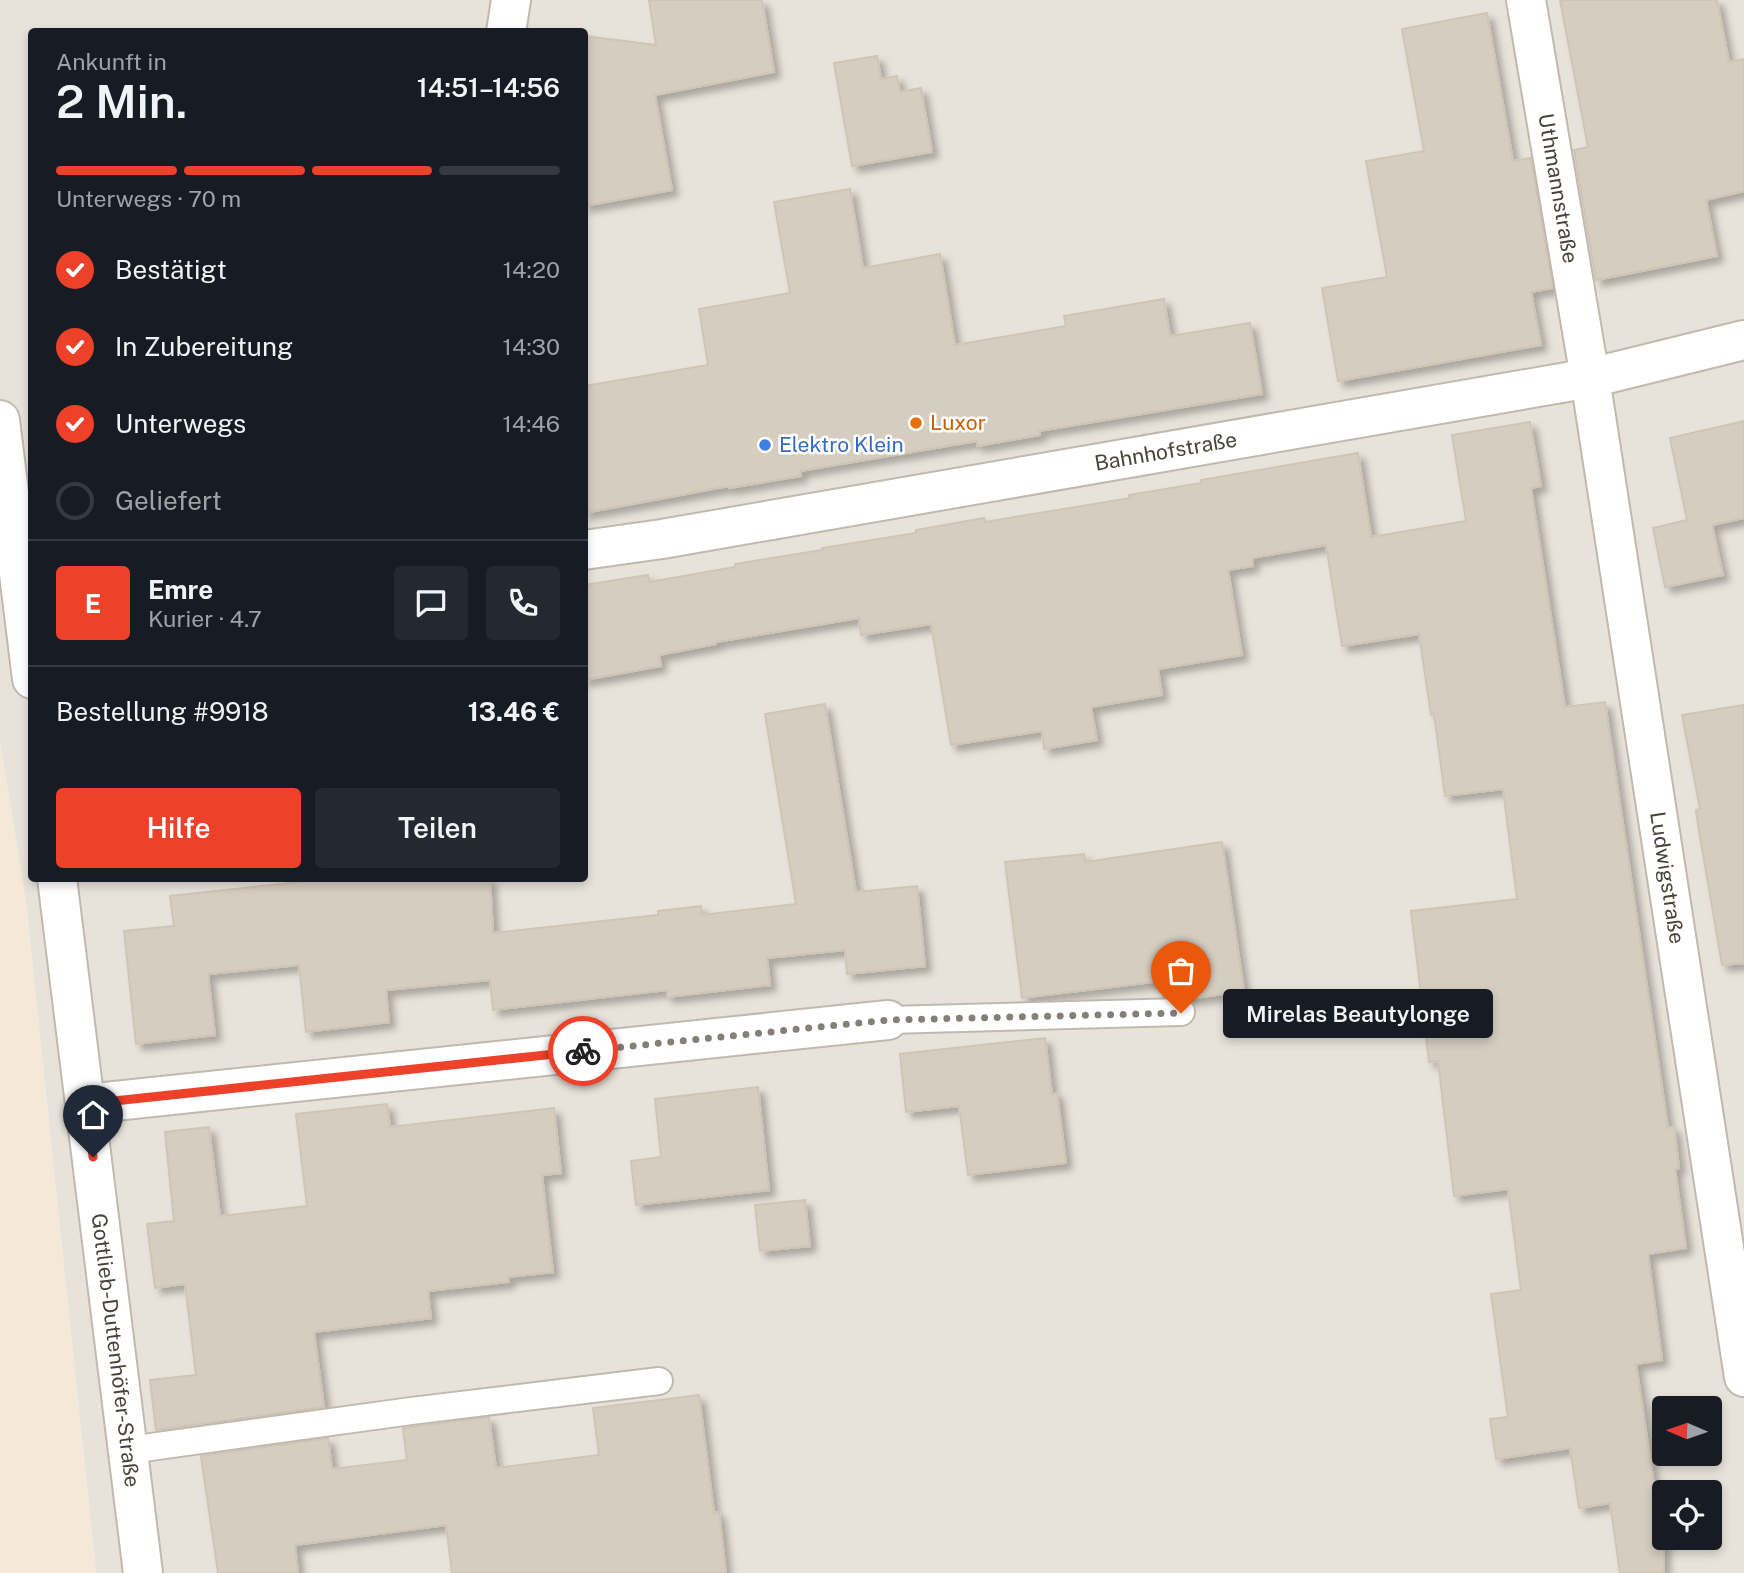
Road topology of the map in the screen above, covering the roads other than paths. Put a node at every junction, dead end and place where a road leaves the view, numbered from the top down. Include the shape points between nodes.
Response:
1 (511, 0) edge
2 (1527, 0) edge
3 (507, 28) edge
4 (1744, 340) edge
5 (1590, 377) junction
6 (0, 420) edge
7 (15, 549) edge
8 (588, 549) edge
9 (28, 648) edge
10 (58, 882) edge
11 (1181, 1013) dead end
12 (888, 1020) joint
13 (86, 1104) junction
14 (1744, 1377) edge
15 (659, 1381) dead end
16 (129, 1450) junction
17 (143, 1573) edge

1 - 3 street
2 - 5 street, Uthmannstraße
4 - 5 street, Bahnhofstraße
5 - 8 street, Bahnhofstraße
5 - 14 street, Ludwigstraße
6 - 7 street
7 - 9 street
10 - 13 street, Gottlieb-Duttenhöfer-Straße
11 - 12 lane
12 - 13 street
13 - 16 street, Gottlieb-Duttenhöfer-Straße
15 - 16 lane
16 - 17 street, Gottlieb-Duttenhöfer-Straße

